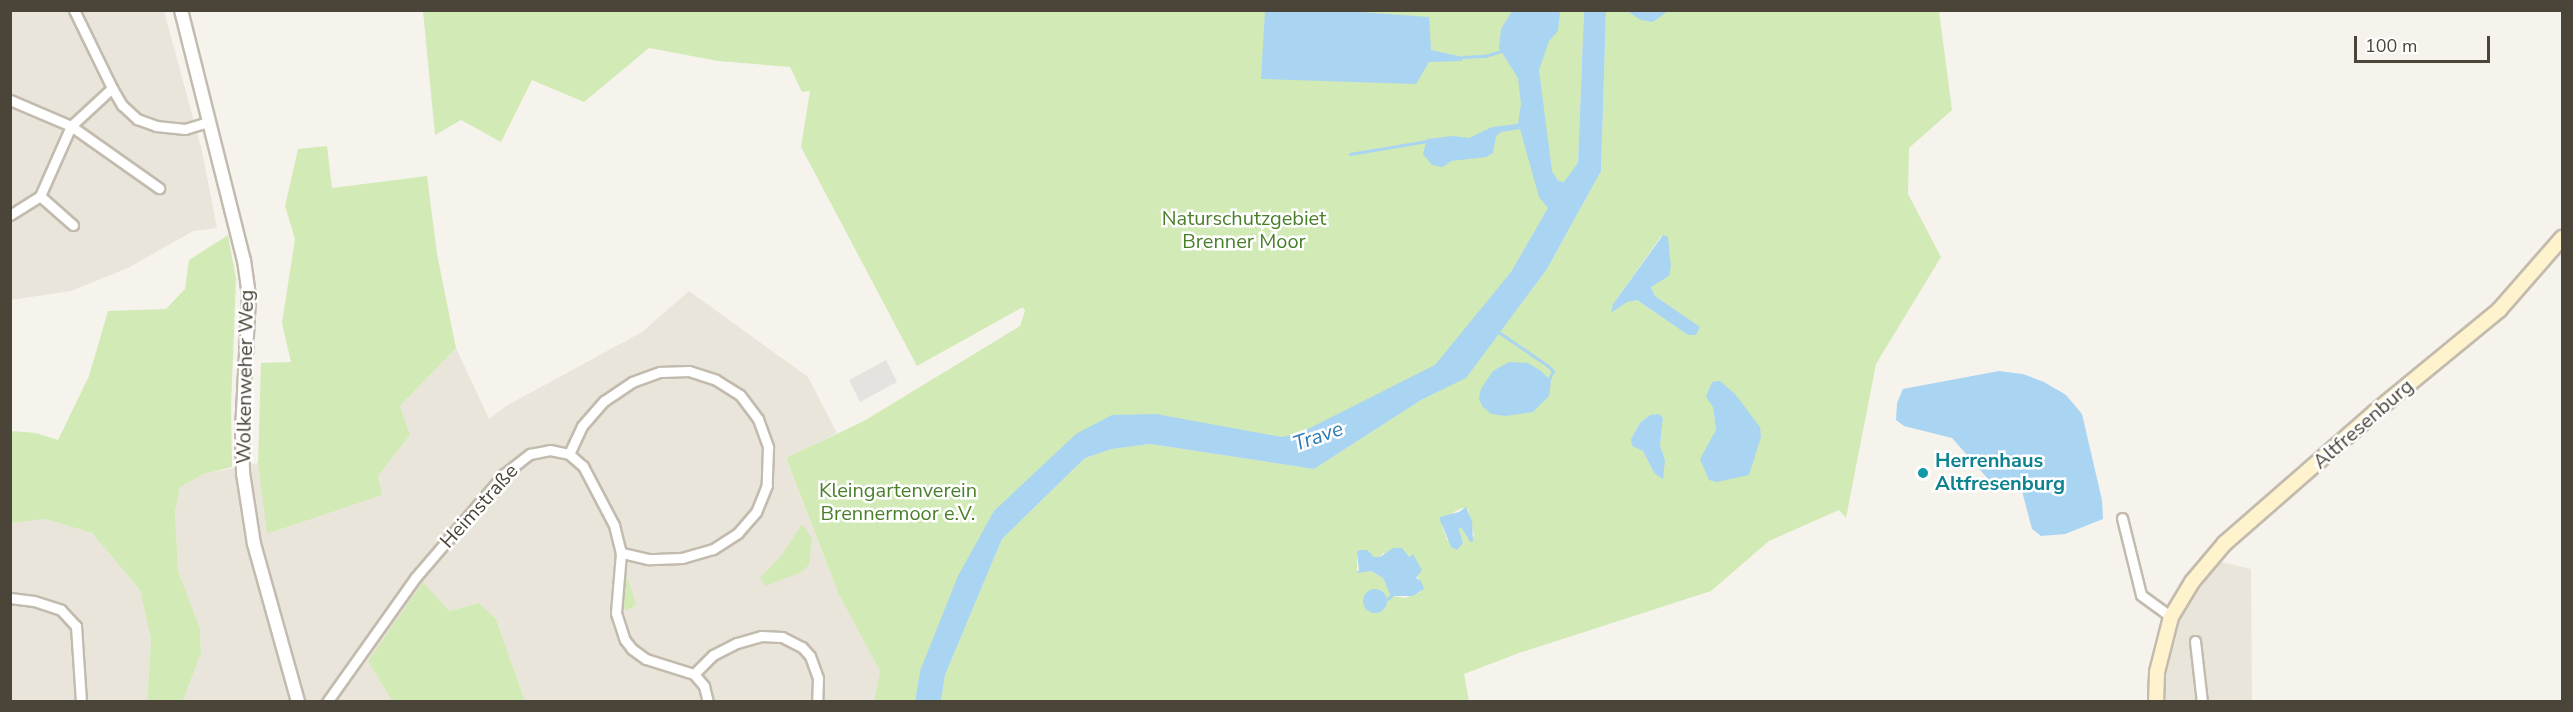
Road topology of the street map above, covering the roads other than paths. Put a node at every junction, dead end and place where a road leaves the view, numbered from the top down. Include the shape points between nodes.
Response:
1 (74, 10) edge
2 (181, 10) edge
3 (112, 88) junction
4 (10, 100) edge
5 (208, 122) junction
6 (71, 126) junction
7 (159, 188) dead end
8 (40, 196) junction
9 (10, 215) edge
10 (74, 225) dead end
11 (2562, 238) edge
12 (569, 454) junction
13 (2122, 518) dead end
14 (621, 553) junction
15 (10, 598) edge
16 (2171, 617) junction
17 (2194, 641) dead end
18 (694, 674) junction
19 (81, 702) edge
20 (298, 702) edge
21 (327, 702) edge
22 (708, 702) edge
23 (817, 702) edge
24 (2156, 702) edge
25 (2202, 702) edge

1 - 3 street
2 - 5 street, Wolkenweher Weg
3 - 5 street via 137,119 156,126 185,129
3 - 6 street
4 - 6 street
5 - 20 street, Wolkenweher Weg via 237,226 249,297 242,430 252,535
6 - 7 street
6 - 8 street
8 - 9 street
8 - 10 street
11 - 16 main road, Altfresenburg via 2499,310 2225,543
12 - 14 street via 596,486 614,525
12 - 14 street via 582,426 604,401 632,382 660,372 689,371 716,380 740,395 758,418 768,447 769,476 761,503 738,534 713,549 682,558 648,559
12 - 21 street, Heimstraße via 555,450 537,452 504,474 415,578
13 - 16 street via 2141,595
14 - 18 street via 616,613 625,640 646,658
15 - 19 street via 61,610 76,626
16 - 24 main road, Altfresenburg via 2157,672
17 - 25 street
18 - 22 street via 704,686
18 - 23 street via 713,655 737,643 761,636 782,637 810,656 818,678

